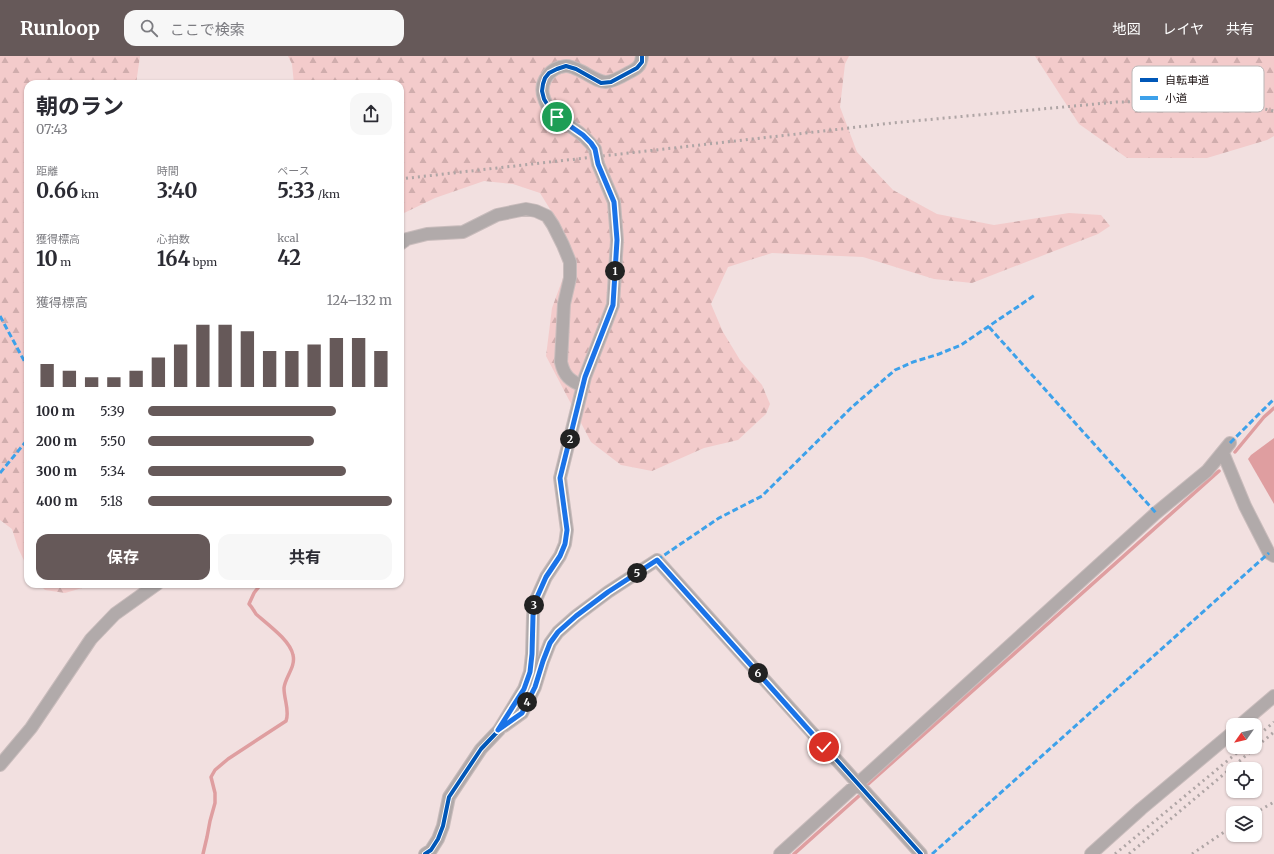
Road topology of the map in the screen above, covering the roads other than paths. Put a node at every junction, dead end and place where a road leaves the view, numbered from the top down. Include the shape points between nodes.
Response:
1 (642, 56) edge
2 (404, 242) edge
3 (582, 386) junction
4 (1274, 556) edge
5 (152, 588) edge
6 (1274, 696) edge
7 (1248, 718) edge
8 (498, 730) junction
9 (1226, 738) edge
10 (0, 765) edge
11 (858, 784) junction
12 (425, 854) edge
13 (780, 854) edge
14 (921, 854) edge
15 (1091, 854) edge

1 - 3 street, bridge via 642,62 637,68 611,82 602,83 566,66 549,73 543,84 544,99 550,109 583,135 595,149 598,164 614,202 617,240 613,305
2 - 3 street via 427,234 463,232 497,215 526,209 547,216 570,262 570,278 564,304 561,362 568,378
3 - 8 street via 560,478 567,530 565,544 534,604 530,672 524,689
4 - 11 street via 1269,553 1248,512 1226,448 1207,471 1156,513
5 - 10 street via 116,614 91,639 31,728
6 - 7 street
8 - 11 street via 522,713 535,687 550,643 558,632 608,592 657,560
8 - 12 street via 481,749 448,797 438,839
9 - 15 street
11 - 13 street
11 - 14 street

